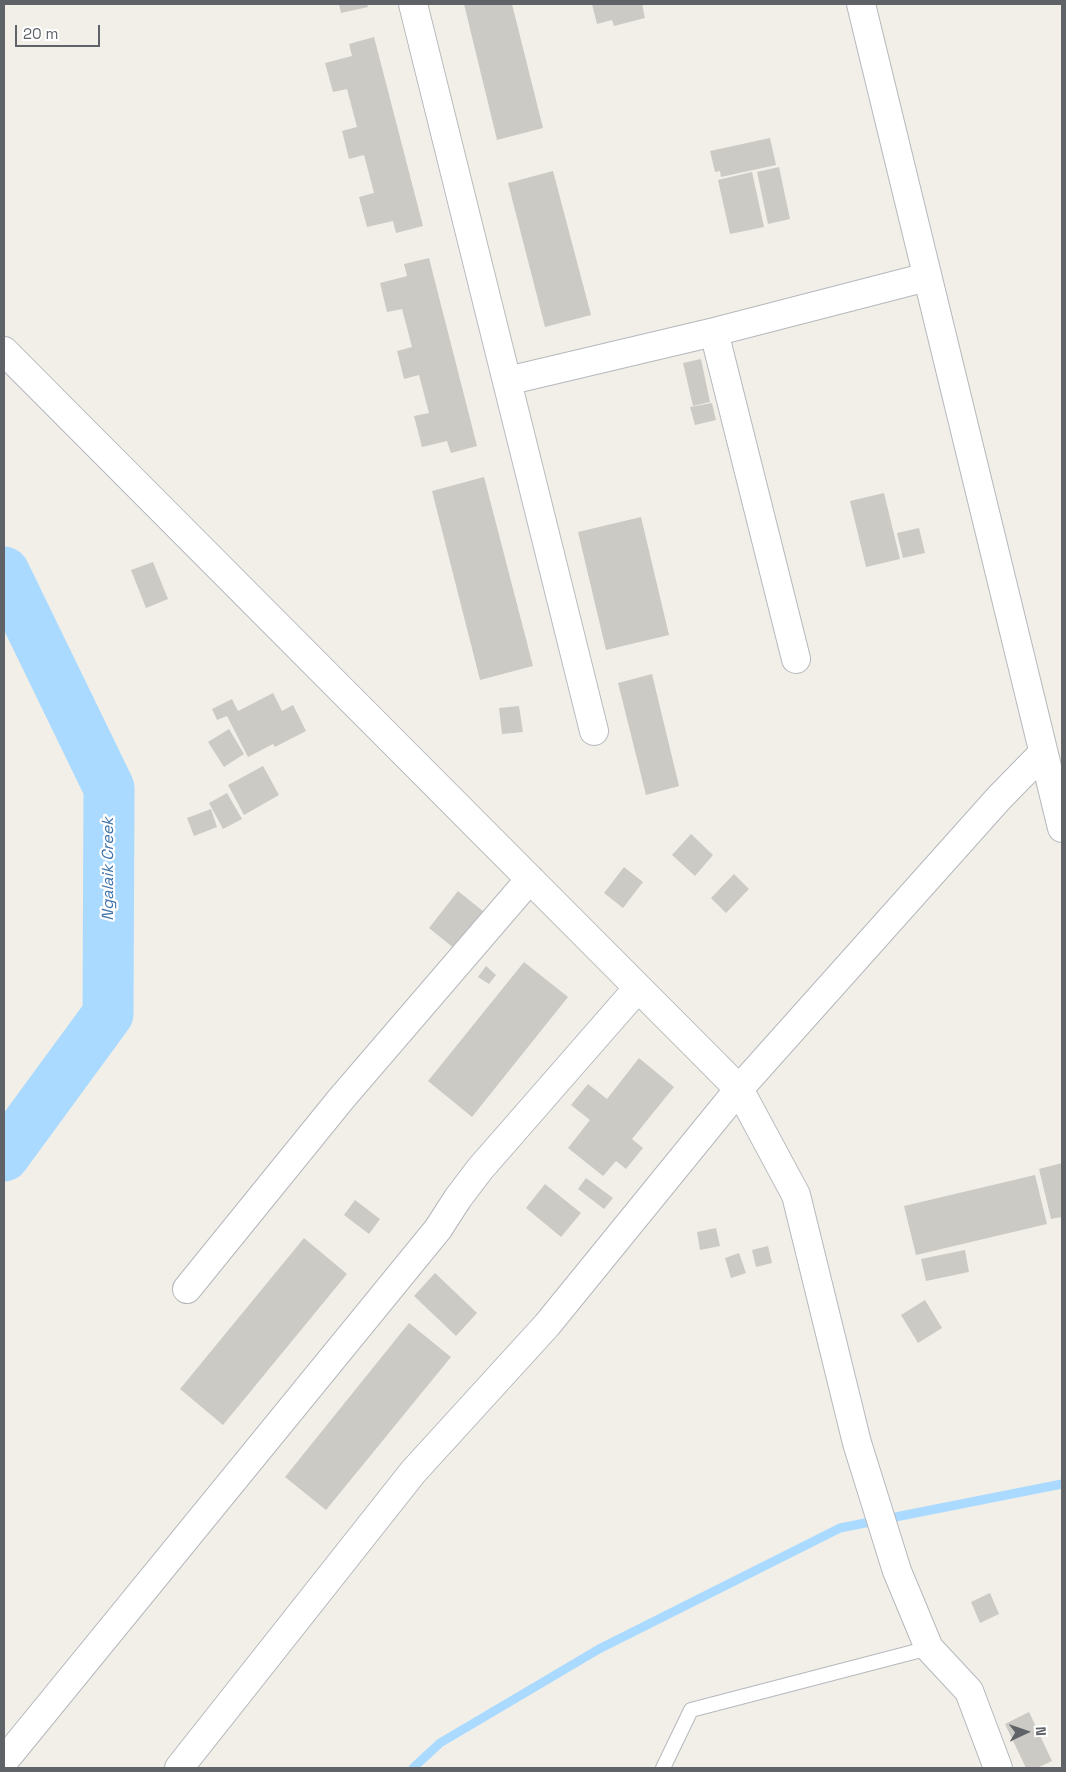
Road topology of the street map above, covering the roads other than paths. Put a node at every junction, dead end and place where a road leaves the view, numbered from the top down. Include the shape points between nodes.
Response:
1 (413, 4) edge
2 (861, 4) edge
3 (927, 277) junction
4 (714, 332) junction
5 (4, 351) edge
6 (507, 381) junction
7 (796, 659) dead end
8 (594, 731) dead end
9 (1043, 753) junction
10 (1062, 828) edge
11 (530, 880) junction
12 (638, 988) junction
13 (739, 1089) junction
14 (187, 1289) dead end
15 (929, 1648) junction
16 (4, 1761) edge
17 (179, 1768) edge
18 (664, 1768) edge
19 (998, 1768) edge

1 - 6 street
2 - 3 street
3 - 4 street
3 - 9 street
4 - 6 street
4 - 7 street
5 - 11 street
6 - 8 street
9 - 10 street
9 - 13 street
11 - 12 street
11 - 14 street via 341,1099
12 - 13 street
12 - 16 street via 480,1169 438,1229
13 - 15 street via 796,1196 857,1443 897,1571
13 - 17 street via 547,1326 413,1472
15 - 18 lane via 691,1710
15 - 19 street via 969,1690

